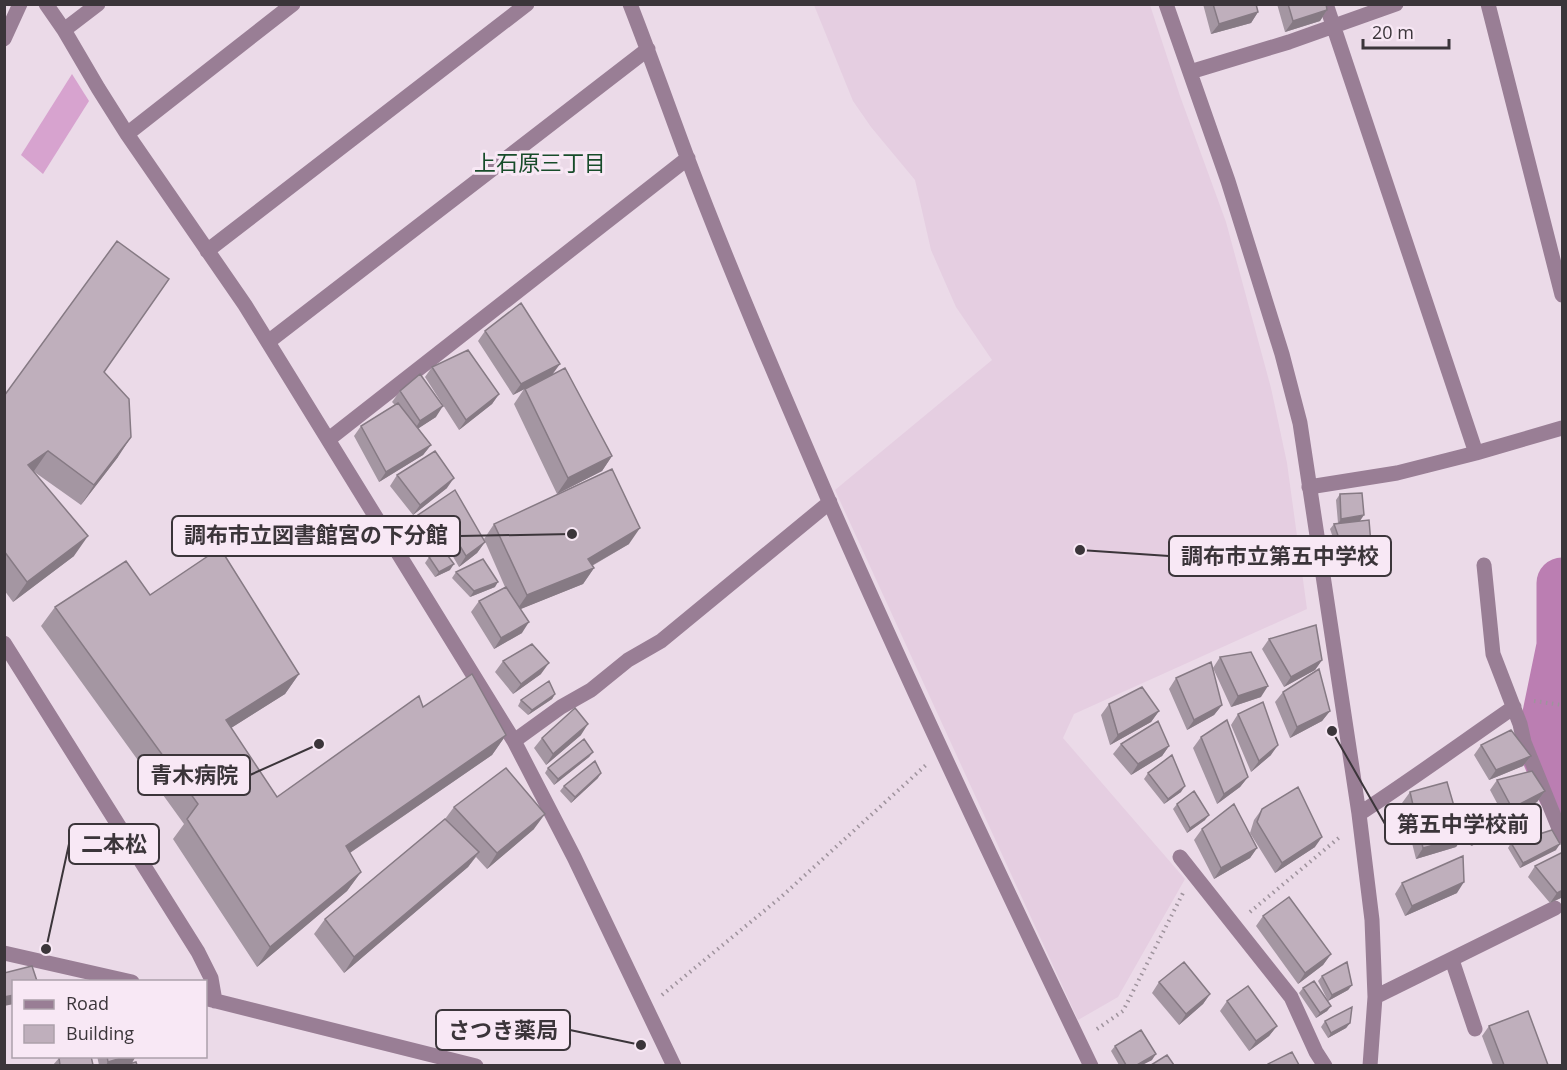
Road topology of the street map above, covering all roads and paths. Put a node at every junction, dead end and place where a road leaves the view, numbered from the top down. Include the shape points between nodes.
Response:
1 (20, 4) edge
2 (46, 4) edge
3 (98, 4) edge
4 (293, 4) edge
5 (527, 4) edge
6 (630, 4) edge
7 (1166, 4) edge
8 (1326, 4) edge
9 (1396, 4) edge
10 (1488, 4) edge
11 (1333, 26) junction
12 (64, 30) junction
13 (4, 39) edge
14 (648, 49) junction
15 (1190, 72) junction
16 (127, 134) junction
17 (688, 158) junction
18 (207, 251) junction
19 (1563, 295) edge
20 (268, 342) junction
21 (1563, 428) edge
22 (328, 439) junction
23 (1476, 453) junction
24 (1309, 487) junction
25 (830, 502) junction
26 (1484, 565) dead end
27 (4, 643) edge
28 (1536, 700) dead end
29 (1563, 705) edge
30 (1514, 707) junction
31 (514, 741) junction
32 (942, 751) junction
33 (1359, 818) junction
34 (1563, 836) edge
35 (1180, 857) dead end
36 (1193, 873) junction
37 (1555, 908) edge
38 (1236, 928) junction
39 (4, 952) edge
40 (1452, 960) junction
41 (128, 980) edge
42 (1375, 998) junction
43 (210, 1000) edge
44 (646, 1008) junction
45 (1475, 1029) dead end
46 (1078, 1040) junction
47 (476, 1065) edge
48 (674, 1065) edge
49 (1091, 1065) edge
50 (1325, 1065) edge
51 (1370, 1065) edge

1 - 13 street
2 - 12 street
3 - 12 street
4 - 16 street
5 - 18 street
6 - 14 street
7 - 15 street
8 - 11 street
9 - 11 street
10 - 19 street
11 - 15 street
11 - 23 street
12 - 16 street
14 - 17 street
14 - 20 street
15 - 24 street via 1282,354 1300,423
16 - 18 street
17 - 22 street
17 - 25 street
18 - 20 street
20 - 22 street
21 - 23 street
22 - 31 street
23 - 24 street via 1397,473
24 - 33 street
25 - 31 street via 661,641
25 - 32 street
26 - 30 street via 1493,654
27 - 43 street via 198,952 211,978
28 - 29 path
30 - 33 street
30 - 34 street via 1524,742
31 - 44 street
32 - 44 path via 781,897
32 - 46 street
33 - 38 path
33 - 42 street via 1372,920
35 - 36 street
36 - 38 street
36 - 46 path via 1123,1011
37 - 40 street
38 - 50 street via 1291,997
39 - 41 street
40 - 42 street
40 - 45 street
42 - 51 street
43 - 47 street
44 - 48 street
46 - 49 street

